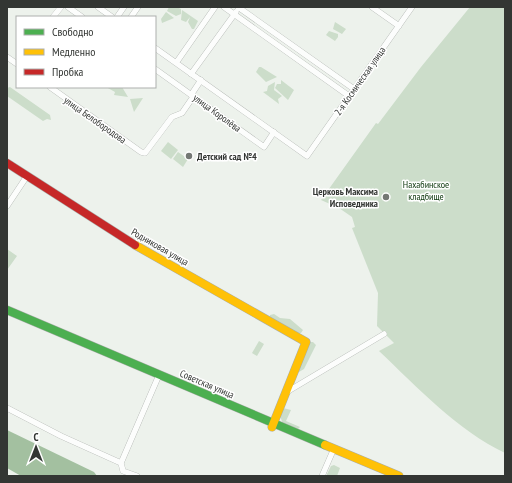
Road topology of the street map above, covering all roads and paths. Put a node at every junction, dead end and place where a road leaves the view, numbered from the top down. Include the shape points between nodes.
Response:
1 (60, 7) edge
2 (68, 7) edge
3 (98, 7) edge
4 (124, 7) edge
5 (138, 7) edge
6 (215, 7) edge
7 (224, 7) edge
8 (239, 7) edge
9 (372, 7) edge
10 (412, 7) edge
11 (234, 14) junction
12 (55, 16) edge
13 (81, 16) edge
14 (111, 16) edge
15 (118, 16) edge
16 (132, 16) edge
17 (399, 26) junction
18 (156, 49) edge
19 (7, 57) edge
20 (176, 62) junction
21 (16, 63) edge
22 (156, 70) edge
23 (192, 74) junction
24 (201, 80) junction
25 (51, 88) edge
26 (354, 89) junction
27 (192, 96) junction
28 (349, 96) junction
29 (274, 132) junction
30 (307, 156) joint
31 (7, 163) edge
32 (27, 176) junction
33 (7, 206) edge
34 (7, 310) edge
35 (7, 316) edge
36 (384, 334) dead end
37 (158, 377) junction
38 (285, 393) junction
39 (7, 408) edge
40 (272, 425) junction
41 (332, 453) junction
42 (121, 463) junction
43 (123, 473) edge
44 (137, 476) edge
45 (322, 476) edge
46 (386, 476) edge
47 (399, 476) edge

1 - 12 street
2 - 13 street
3 - 14 street
4 - 15 street
5 - 16 street
6 - 20 street
7 - 11 street
8 - 11 street
8 - 26 street
9 - 17 street
10 - 17 street, 2-я Космическая улица
11 - 23 street
11 - 28 street
17 - 26 street, 2-я Космическая улица
18 - 20 street, улица Королёва
19 - 21 street
20 - 23 street, улица Королёва
22 - 27 street, улица Королёва
23 - 24 street, улица Королёва
24 - 27 street
24 - 29 street, улица Королёва
25 - 27 street, улица Белобородова via 141,152 147,151 172,117 182,113
26 - 28 street, 2-я Космическая улица
27 - 29 street, улица Королёва via 264,147
28 - 30 street, 2-я Космическая улица
29 - 30 street, улица Королёва
31 - 32 main road, Родниковая улица
32 - 33 street
32 - 38 main road, Родниковая улица via 111,231 306,342
34 - 37 main road, Советская улица
35 - 37 main road, Советская улица
36 - 38 street
37 - 40 main road, Советская улица
37 - 42 street
38 - 40 main road
39 - 42 street
40 - 41 main road, Советская улица
40 - 47 main road, Советская улица
41 - 45 street
41 - 46 main road, Советская улица
42 - 43 street
43 - 44 street

